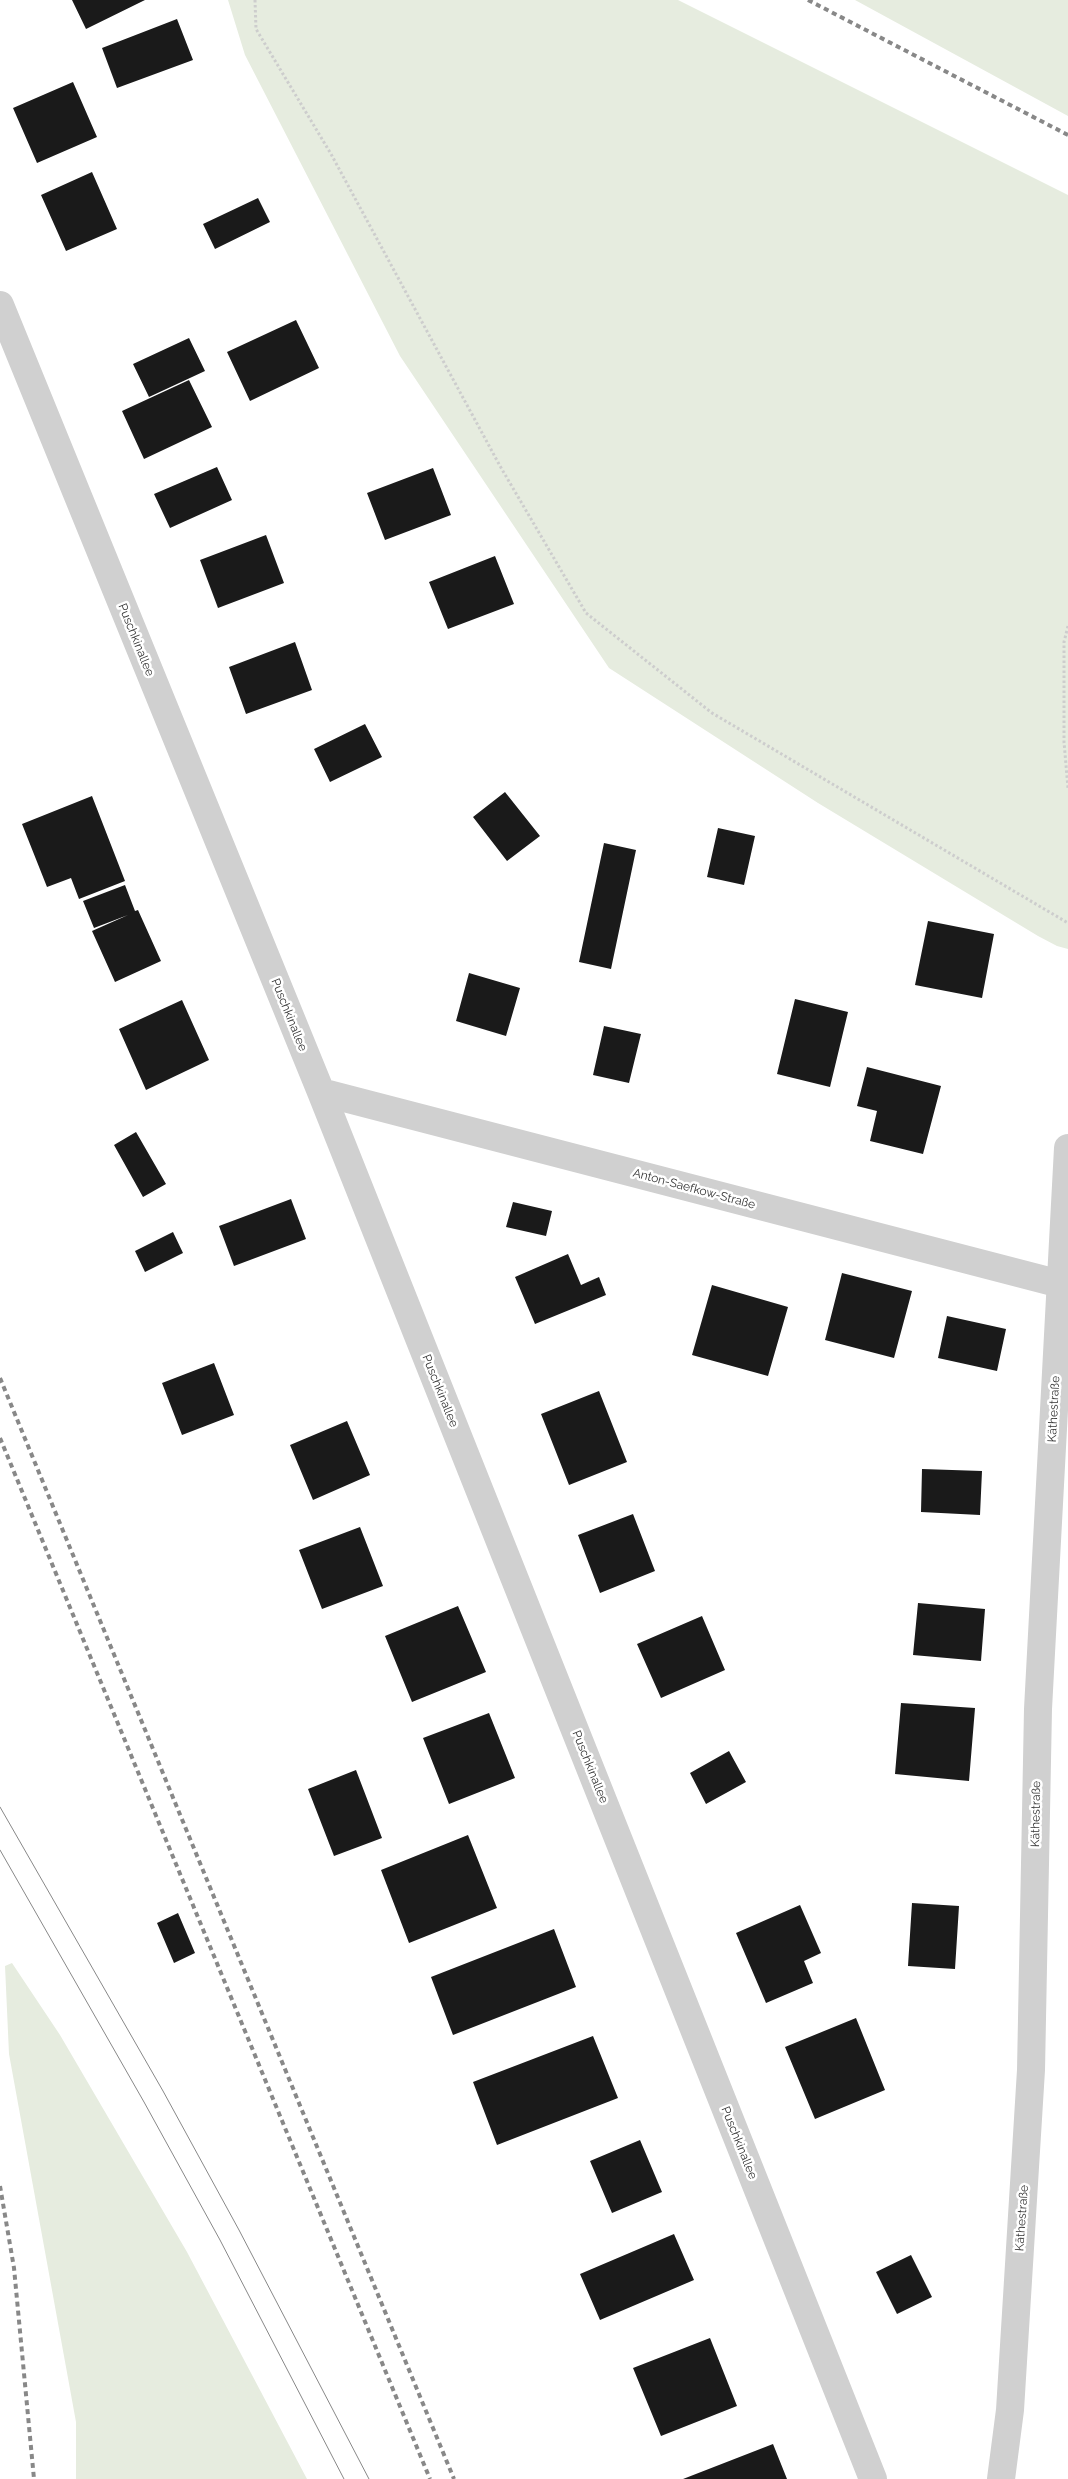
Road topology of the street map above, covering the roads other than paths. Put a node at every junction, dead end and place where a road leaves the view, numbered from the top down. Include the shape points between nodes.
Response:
1 (0, 305) edge
2 (321, 1092) junction
3 (1068, 1148) edge
4 (1064, 1285) edge
5 (873, 2479) edge
6 (1002, 2479) edge

1 - 2 street, Puschkinallee
2 - 4 street, Anton-Saefkow-Straße
2 - 5 street, Puschkinallee
3 - 4 street, Käthestraße
4 - 6 street, Käthestraße via 1038,1708 1031,2070 1010,2410

